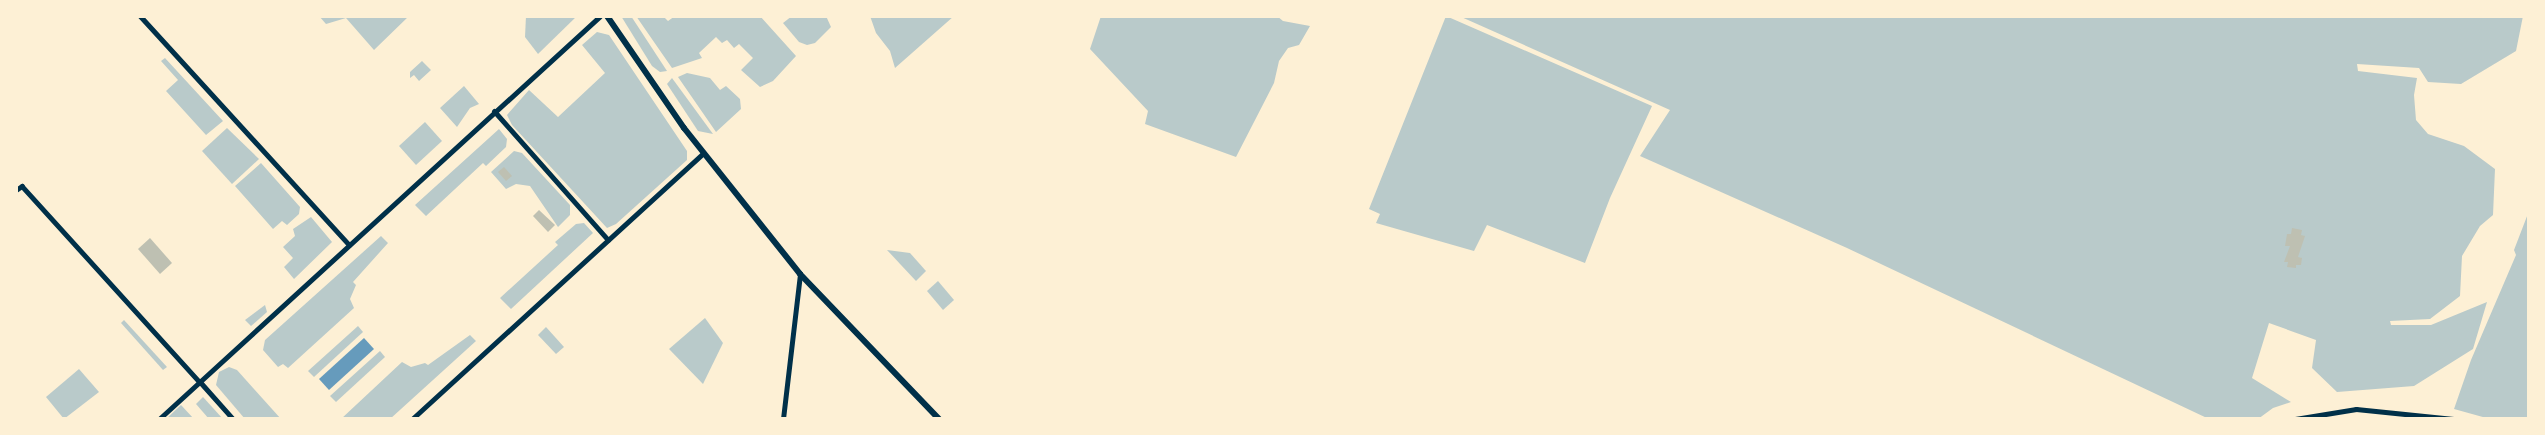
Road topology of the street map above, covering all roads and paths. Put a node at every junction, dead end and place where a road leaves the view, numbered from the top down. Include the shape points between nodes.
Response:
1 (140, 16) edge
2 (600, 16) edge
3 (607, 16) edge
4 (494, 111) junction
5 (703, 153) junction
6 (16, 190) edge
7 (608, 240) junction
8 (349, 245) junction
9 (800, 274) junction
10 (200, 382) junction
11 (159, 419) edge
12 (233, 419) edge
13 (412, 419) edge
14 (783, 419) edge
15 (939, 419) edge
16 (2295, 419) edge
17 (2453, 419) edge

1 - 8 street
2 - 4 street
3 - 5 main road
4 - 7 street
4 - 8 street
5 - 7 street
5 - 9 main road
6 - 10 street via 22,186
7 - 13 street
8 - 10 street
9 - 14 street
9 - 15 main road
10 - 11 street
10 - 12 street
16 - 17 street via 2356,408

